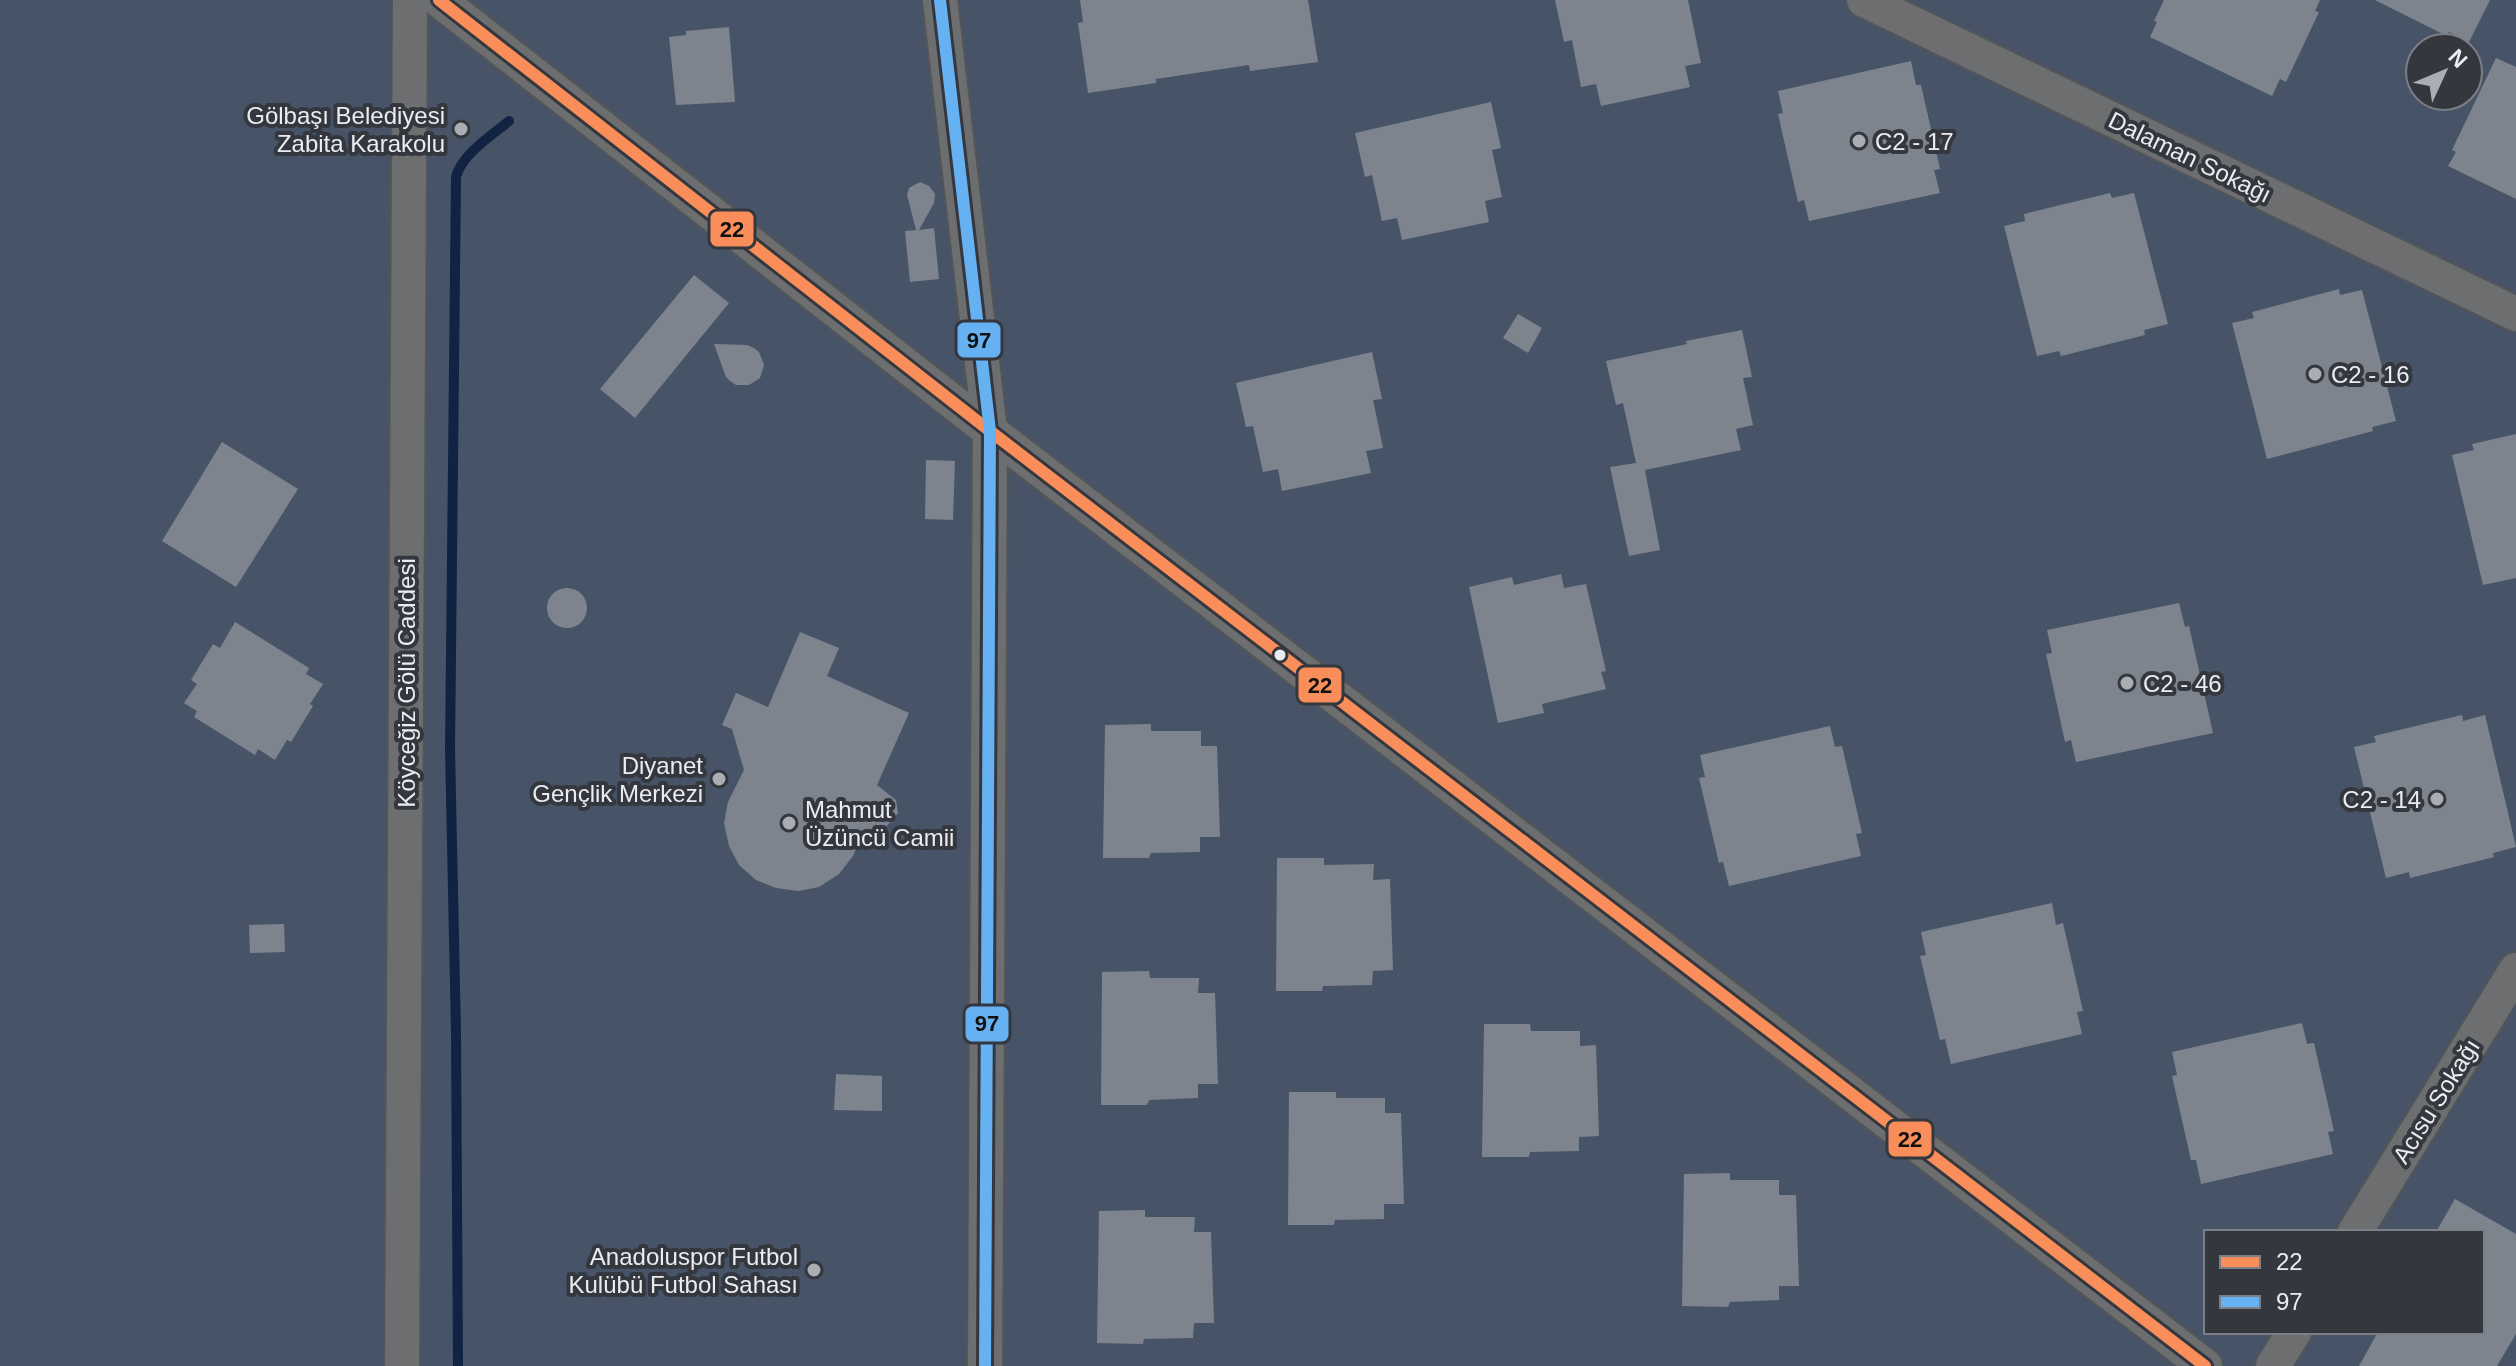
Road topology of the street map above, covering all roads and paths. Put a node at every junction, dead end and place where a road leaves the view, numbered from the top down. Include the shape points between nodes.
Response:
1 (410, 0) edge
2 (439, 0) edge
3 (940, 0) edge
4 (1864, 0) edge
5 (2516, 314) edge
6 (990, 431) junction
7 (2516, 970) edge
8 (2356, 1230) edge
9 (2293, 1334) edge
10 (402, 1366) edge
11 (985, 1366) edge
12 (2205, 1366) edge
13 (2273, 1366) edge

1 - 10 street, Köyceğiz Gölü Caddesi
2 - 6 street
3 - 6 street
4 - 5 street, Dalaman Sokağı
6 - 11 street
6 - 12 street
7 - 8 street, Acısu Sokağı
9 - 13 street

